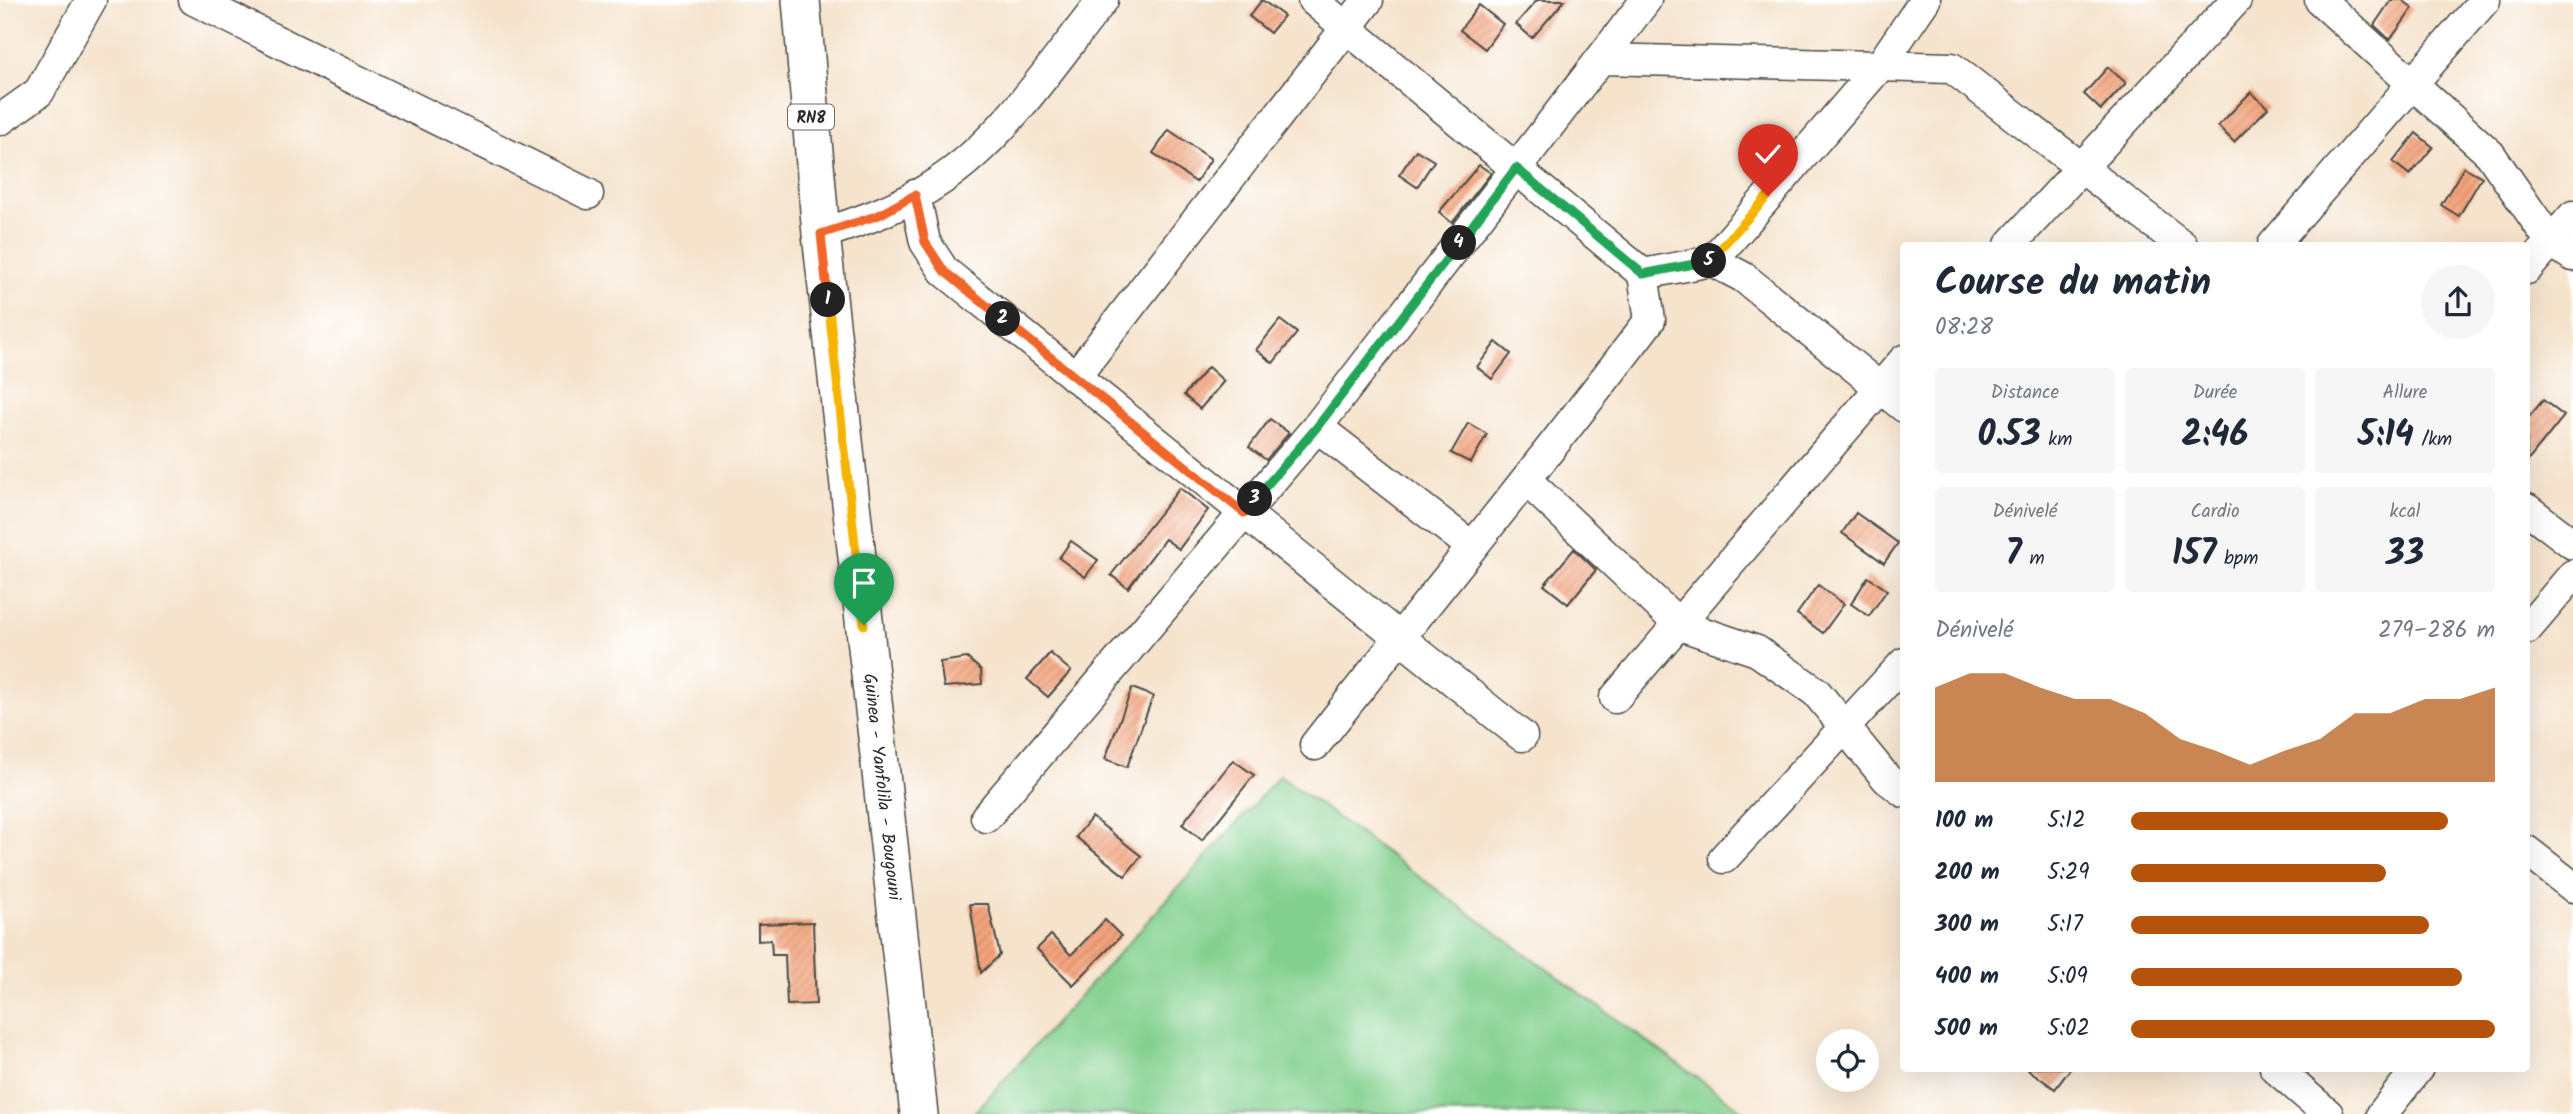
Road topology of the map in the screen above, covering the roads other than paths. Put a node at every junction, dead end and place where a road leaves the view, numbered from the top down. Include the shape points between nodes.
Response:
1 (91, 0) edge
2 (194, 0) edge
3 (801, 0) edge
4 (1103, 0) edge
5 (1313, 0) edge
6 (1368, 0) edge
7 (1646, 0) edge
8 (1925, 0) edge
9 (2236, 0) edge
10 (2320, 0) edge
11 (2484, 0) edge
12 (1347, 28) junction
13 (1601, 59) junction
14 (1880, 66) junction
15 (2412, 84) junction
16 (0, 120) edge
17 (1516, 168) junction
18 (2081, 169) junction
19 (588, 194) dead end
20 (915, 195) junction
21 (2573, 216) edge
22 (821, 234) junction
23 (2013, 242) edge
24 (2178, 242) edge
25 (2276, 242) edge
26 (2562, 249) edge
27 (1713, 261) junction
28 (2530, 268) edge
29 (1643, 274) junction
30 (1900, 364) edge
31 (1075, 377) junction
32 (1879, 387) junction
33 (1900, 404) edge
34 (1317, 427) junction
35 (1527, 481) junction
36 (2530, 511) edge
37 (1244, 513) junction
38 (2573, 544) edge
39 (1471, 546) junction
40 (2573, 575) edge
41 (1680, 625) junction
42 (2530, 625) edge
43 (1399, 638) junction
44 (1900, 667) edge
45 (1615, 698) dead end
46 (1845, 727) junction
47 (1522, 736) dead end
48 (1315, 745) dead end
49 (1900, 789) edge
50 (986, 817) dead end
51 (2530, 853) edge
52 (1724, 858) dead end
53 (2573, 887) edge
54 (2280, 1072) edge
55 (2415, 1072) edge
56 (919, 1114) edge
57 (2329, 1114) edge
58 (2382, 1114) edge

1 - 16 street via 39,92
2 - 19 street
3 - 22 main road, Guinea - Yanfolila - Bougouni / RN8
4 - 20 street via 1001,127 939,182
5 - 12 street
6 - 12 street
7 - 13 street
8 - 14 street
9 - 18 street
10 - 15 street
11 - 15 street
12 - 17 street
12 - 31 street
13 - 14 street
13 - 17 street
14 - 18 street via 1952,68
14 - 27 street
15 - 25 street
15 - 26 street via 2490,154
17 - 29 street
17 - 34 street
18 - 23 street
18 - 24 street
20 - 22 street via 879,215
20 - 31 street via 925,242 944,271
21 - 26 street
22 - 56 main road, Guinea - Yanfolila - Bougouni / RN8
26 - 28 street
27 - 29 street
27 - 32 street via 1743,277
29 - 35 street via 1650,320
30 - 32 street
31 - 37 street
32 - 33 street
32 - 41 street
34 - 37 street
34 - 39 street
35 - 39 street
35 - 41 street
36 - 38 street
37 - 43 street
37 - 50 street
39 - 43 street
40 - 42 street
41 - 45 street
41 - 46 street via 1757,651 1816,692
43 - 47 street
43 - 48 street
44 - 46 street
46 - 49 street
46 - 52 street
51 - 53 street
54 - 57 street
55 - 58 street

